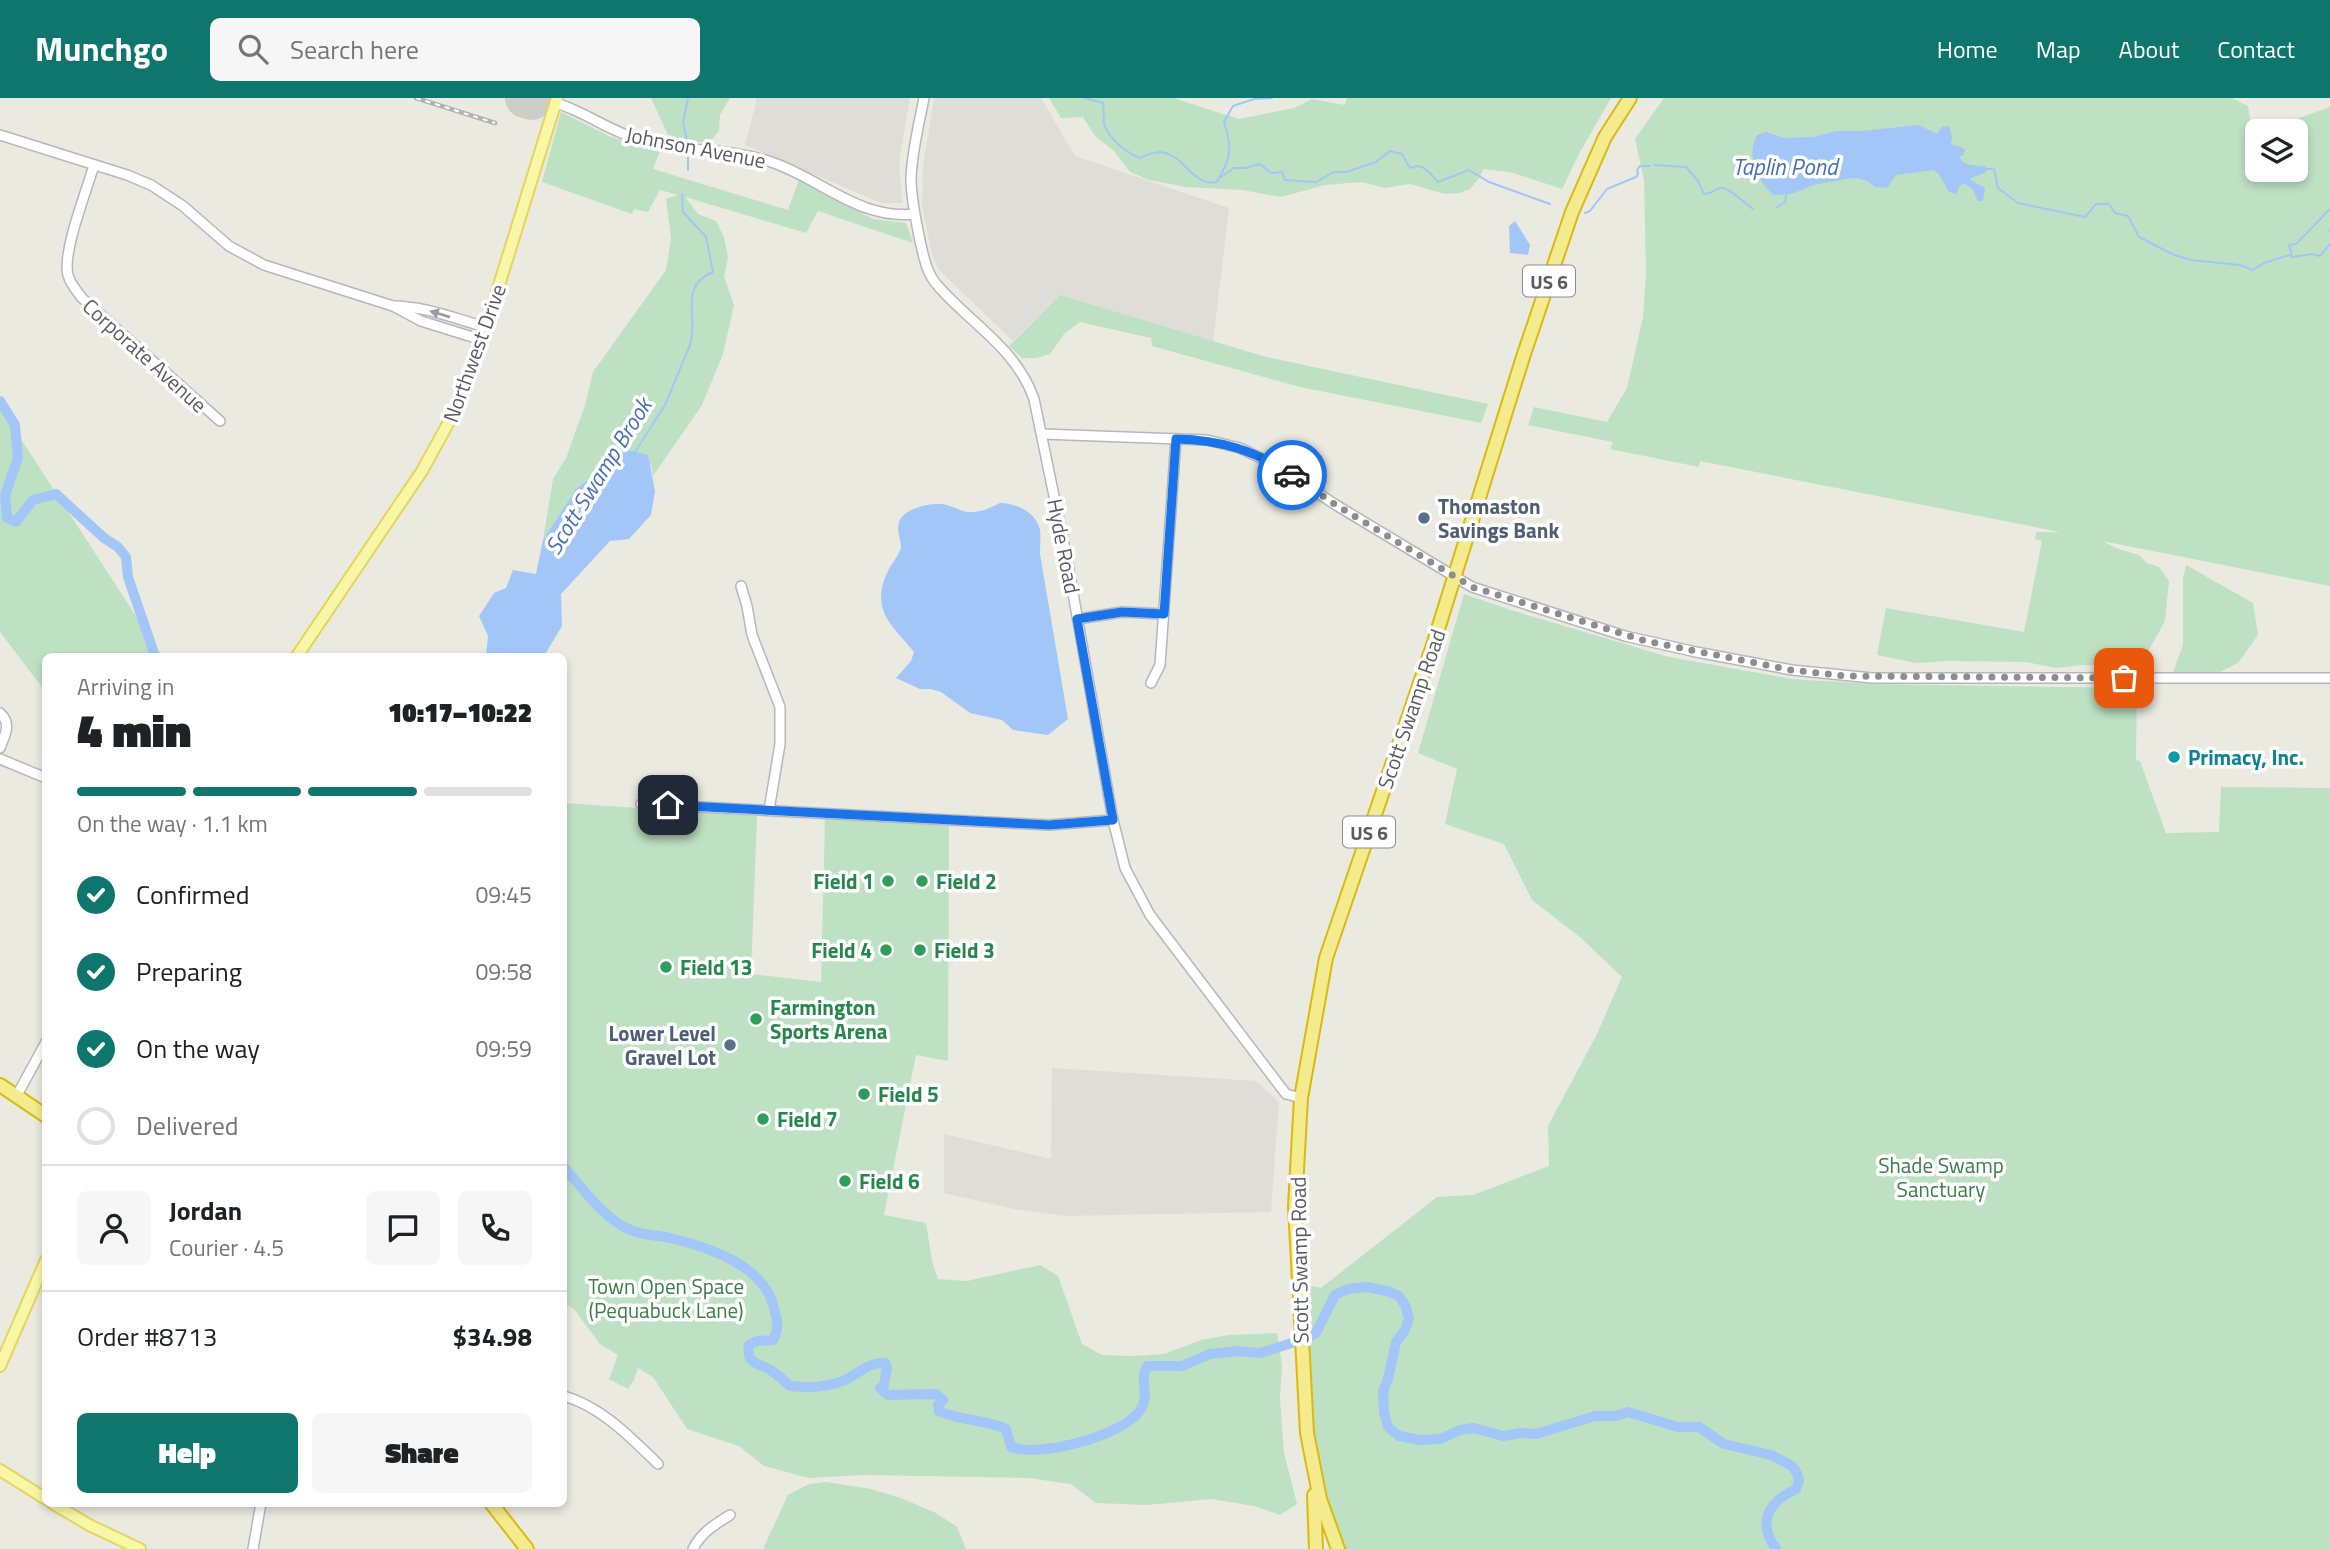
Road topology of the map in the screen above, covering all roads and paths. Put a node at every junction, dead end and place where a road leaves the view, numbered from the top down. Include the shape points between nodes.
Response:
1 (924, 98) edge
2 (1630, 98) edge
3 (556, 101) edge
4 (0, 135) edge
5 (94, 165) junction
6 (915, 214) junction
7 (393, 306) junction
8 (486, 327) junction
9 (482, 340) junction
10 (220, 421) dead end
11 (1042, 434) junction
12 (1176, 439) junction
13 (1455, 578) junction
14 (741, 586) dead end
15 (1164, 614) junction
16 (1077, 619) junction
17 (299, 653) edge
18 (2330, 678) edge
19 (1151, 683) dead end
20 (0, 713) edge
21 (0, 748) edge
22 (0, 759) edge
23 (42, 776) edge
24 (641, 804) dead end
25 (769, 810) junction
26 (1113, 820) junction
27 (42, 1049) edge
28 (0, 1086) edge
29 (16, 1097) junction
30 (1301, 1098) junction
31 (42, 1113) edge
32 (42, 1269) edge
33 (0, 1366) edge
34 (567, 1396) edge
35 (1310, 1457) junction
36 (658, 1464) dead end
37 (0, 1471) edge
38 (42, 1497) edge
39 (59, 1507) edge
40 (260, 1507) edge
41 (494, 1507) edge
42 (730, 1515) dead end
43 (140, 1549) edge
44 (253, 1549) edge
45 (527, 1549) edge
46 (693, 1549) edge
47 (1316, 1549) edge
48 (1338, 1549) edge

1 - 6 street, Hyde Road via 912,167
2 - 13 highway, Scott Swamp Road / US 6 via 1605,137 1572,212
3 - 6 street, Johnson Avenue via 633,138 762,159 871,211
3 - 8 main road, Northwest Drive
4 - 5 street
5 - 7 street via 163,192 253,260
5 - 10 street, Corporate Avenue via 68,254 67,274 82,298
6 - 11 street, Hyde Road via 930,276 1019,368 1034,399
8 -> 7 street via 428,310
7 - 9 street via 421,321
8 - 9 main road, Northwest Drive
9 - 17 main road, Northwest Drive via 456,409 433,453
11 - 12 street
11 - 16 street, Hyde Road
12 - 13 street via 1231,445 1277,466
12 - 15 street
13 - 18 street via 1625,636 1805,671 1872,678
13 - 30 highway, Scott Swamp Road / US 6 via 1326,958
14 - 25 street via 752,635 780,707 780,744
15 - 16 street via 1122,612
15 - 19 street via 1160,665
16 - 26 street, Hyde Road
20 - 21 street via 7,722
22 - 23 street
24 - 25 street
25 - 26 street via 1049,825
26 - 30 street, Hyde Road via 1125,868 1150,915 1286,1094
27 - 29 street
28 - 29 highway
29 - 31 highway
30 - 35 highway, Scott Swamp Road / US 6 via 1295,1206
32 - 33 main road
34 - 36 street via 617,1424
35 - 47 highway
35 - 48 highway, Scott Swamp Road / US 6
37 - 38 main road
39 - 43 main road
40 - 44 street
41 - 45 highway
42 - 46 street via 711,1527

